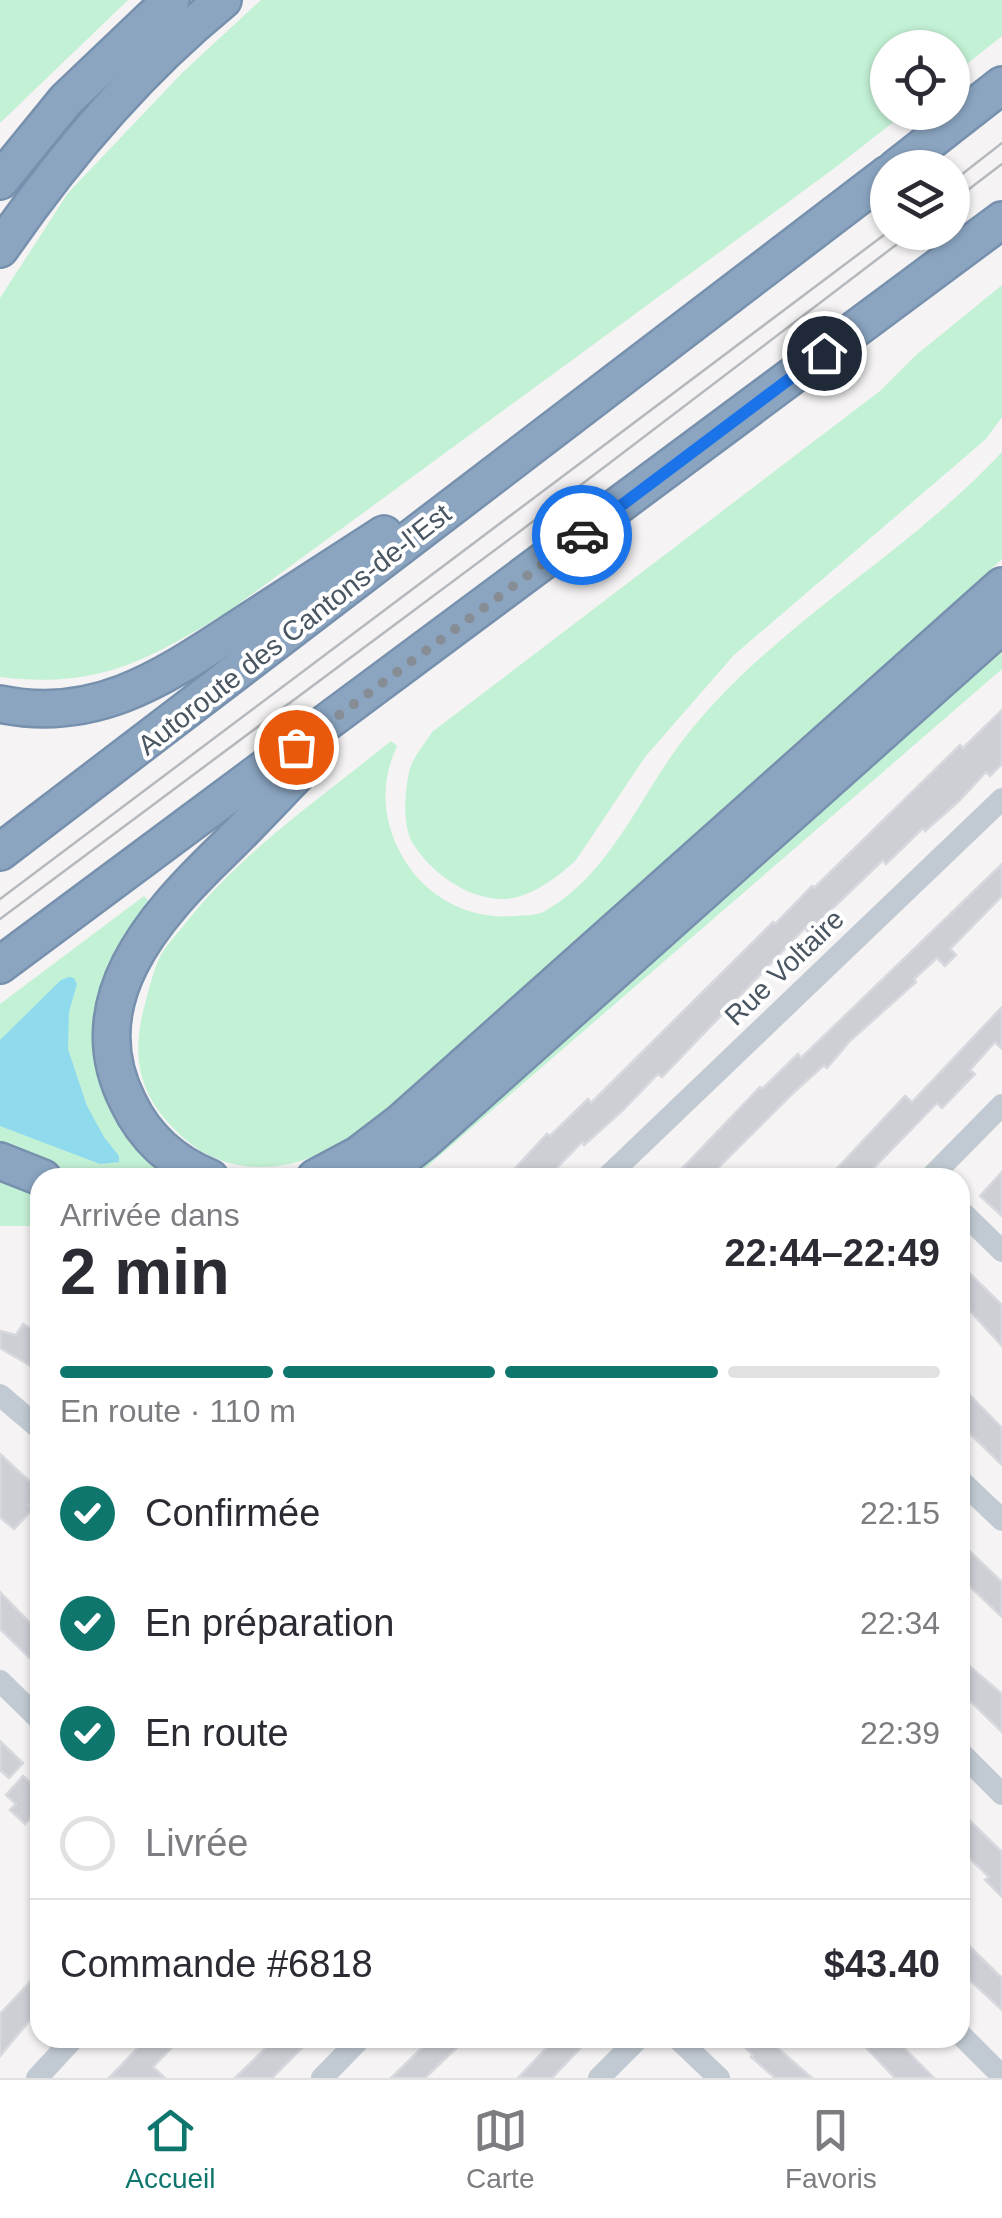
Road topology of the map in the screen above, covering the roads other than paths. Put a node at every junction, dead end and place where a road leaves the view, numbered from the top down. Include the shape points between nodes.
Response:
1 (171, 0) edge
2 (223, 0) edge
3 (1002, 85) edge
4 (919, 150) edge
5 (0, 181) edge
6 (870, 188) edge
7 (1002, 220) edge
8 (0, 250) edge
9 (587, 403) junction
10 (1002, 586) edge
11 (1002, 626) edge
12 (391, 677) junction
13 (0, 704) edge
14 (1002, 799) edge
15 (0, 852) edge
16 (0, 965) edge
17 (1002, 1106) edge
18 (0, 1161) edge
19 (187, 1168) edge
20 (334, 1168) edge
21 (389, 1168) edge
22 (616, 1168) edge
23 (940, 1168) edge
24 (30, 1173) edge
25 (970, 1220) edge
26 (1002, 1251) edge
27 (0, 1395) edge
28 (30, 1421) edge
29 (970, 1490) edge
30 (1002, 1520) edge
31 (0, 1681) edge
32 (30, 1710) edge
33 (970, 1762) edge
34 (1002, 1794) edge
35 (970, 2044) edge
36 (64, 2048) edge
37 (351, 2048) edge
38 (629, 2048) edge
39 (688, 2048) edge
40 (1002, 2076) edge
41 (36, 2078) edge
42 (322, 2078) edge
43 (600, 2078) edge
44 (719, 2078) edge

1 - 5 highway via 66,100
2 - 8 highway via 104,114
3 - 4 highway
6 - 9 highway
7 - 12 highway
9 - 13 highway via 158,680 83,706
9 - 15 highway, Autoroute des Cantons-de-l'Est
10 - 20 highway via 400,1123
11 - 21 highway
12 - 16 highway
12 - 19 highway via 173,899 122,981 113,1032 124,1096 158,1146
14 - 22 street, Rue Voltaire
17 - 23 street
18 - 24 highway
25 - 26 street
27 - 28 street
29 - 30 street
31 - 32 street
33 - 34 street
35 - 40 street
36 - 41 street
37 - 42 street
38 - 43 street
39 - 44 street

